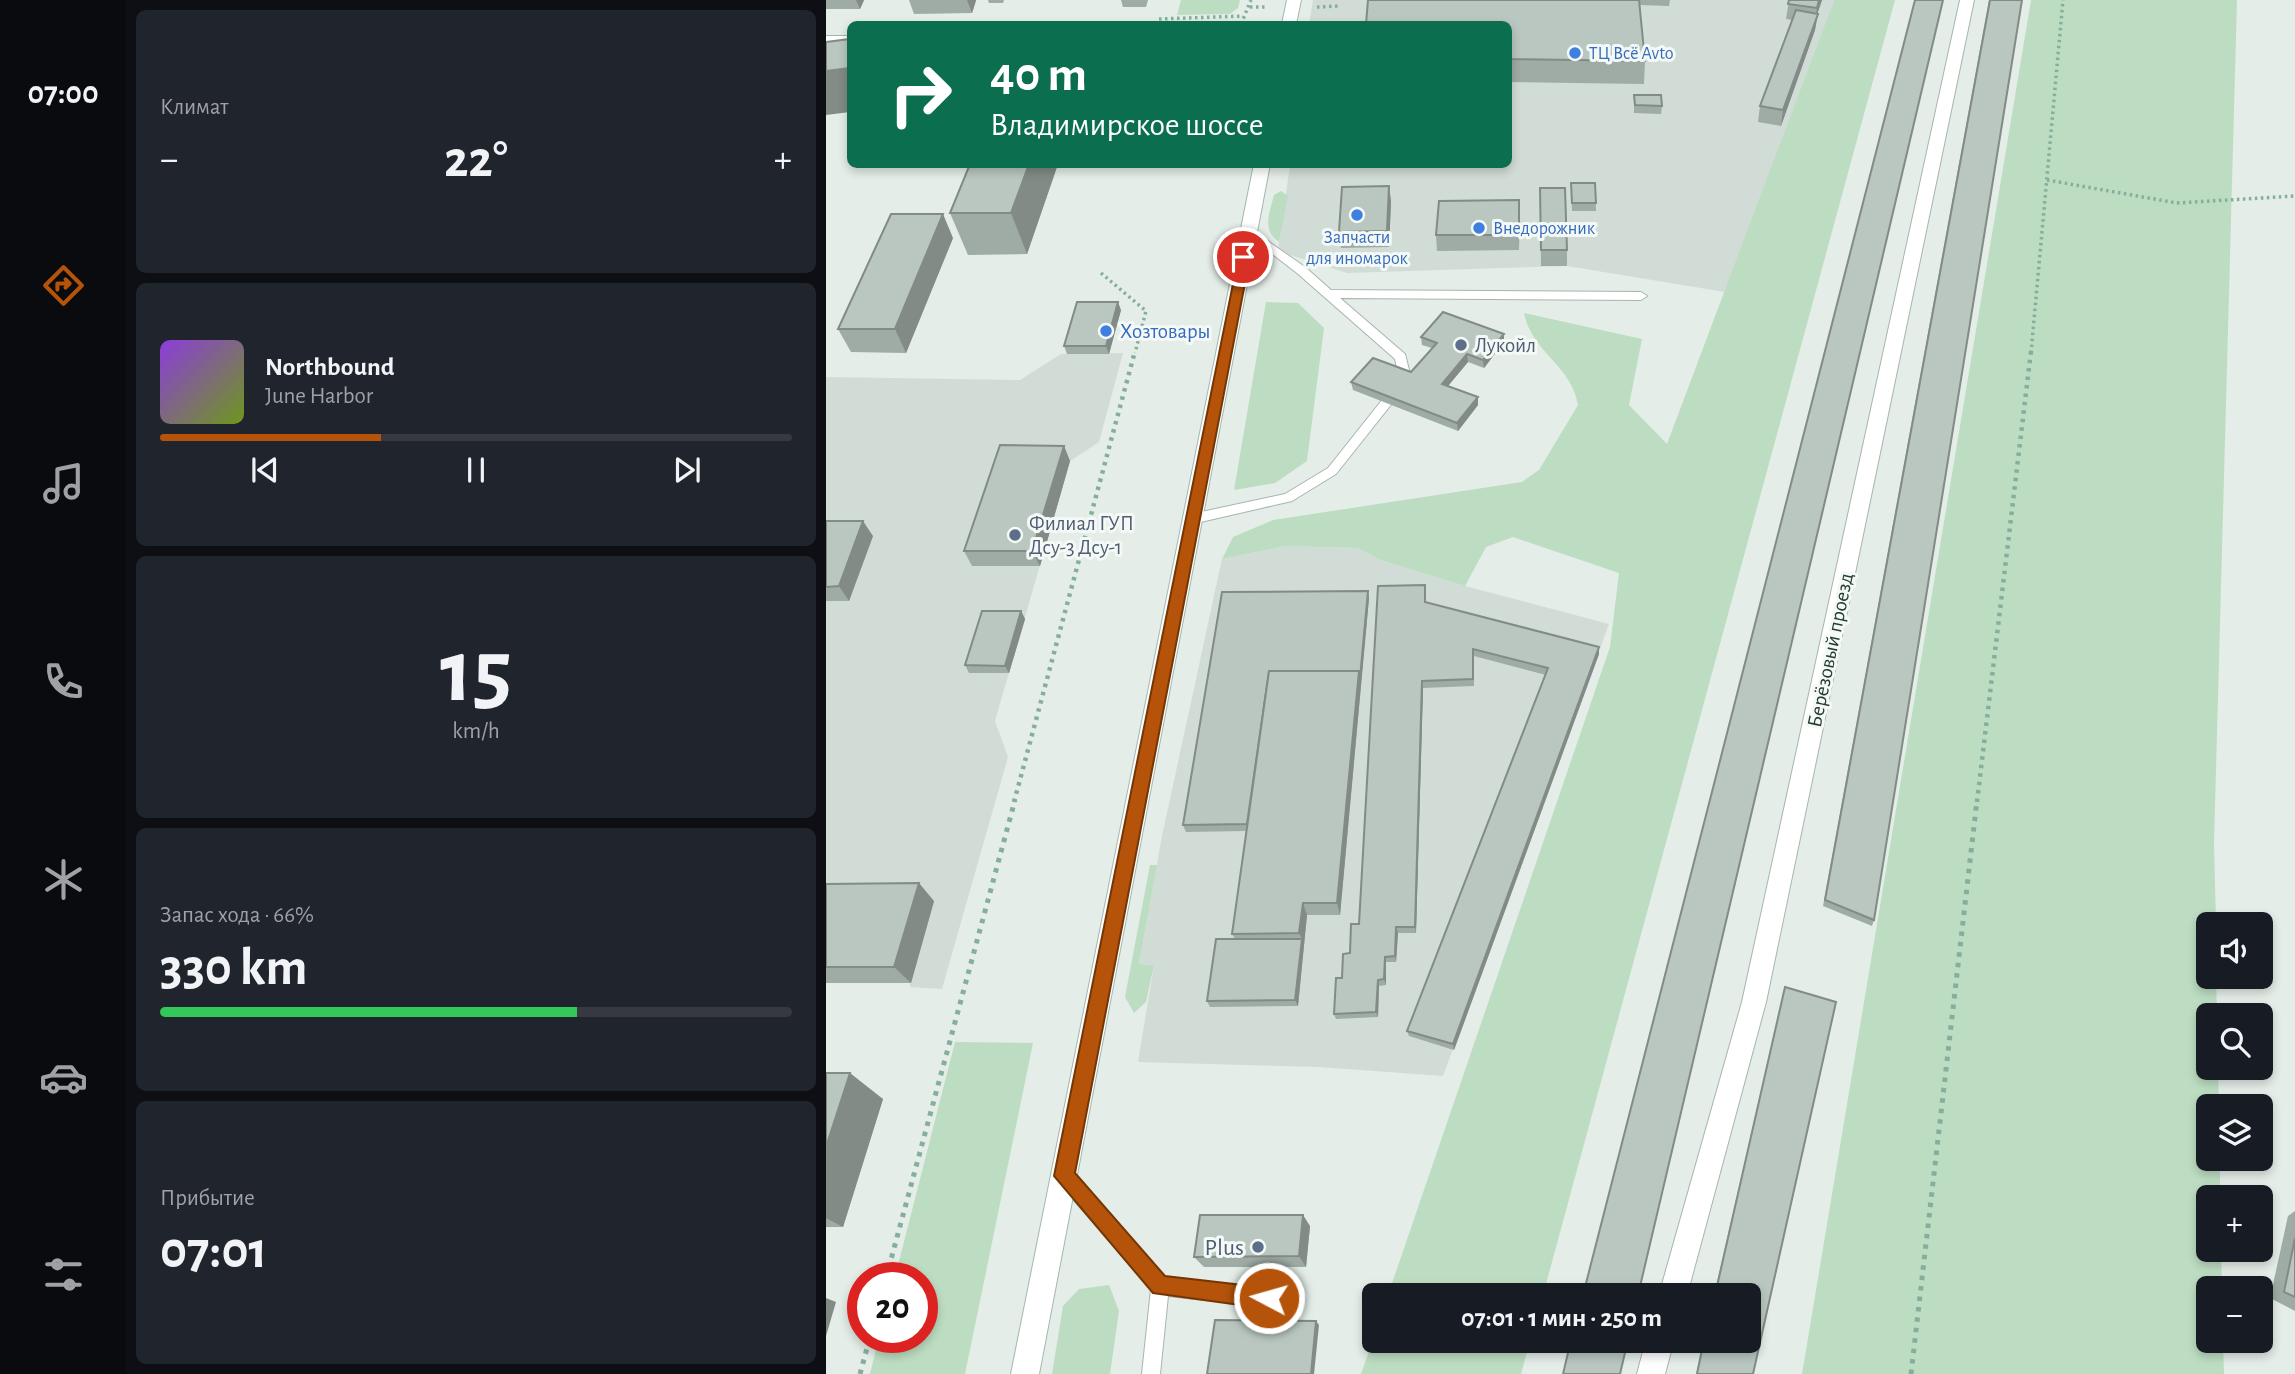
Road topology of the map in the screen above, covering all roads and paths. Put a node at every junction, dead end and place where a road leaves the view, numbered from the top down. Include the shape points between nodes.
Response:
1 (1251, 0) edge
2 (1294, 0) edge
3 (1967, 0) edge
4 (2063, 0) edge
5 (1243, 16) junction
6 (1159, 19) dead end
7 (1242, 21) edge
8 (1290, 21) edge
9 (826, 40) edge
10 (847, 40) edge
11 (1261, 168) edge
12 (2047, 180) junction
13 (2295, 196) edge
14 (1249, 231) junction
15 (1101, 273) dead end
16 (1329, 295) junction
17 (1641, 296) dead end
18 (1405, 378) edge
19 (1386, 403) edge
20 (1192, 519) junction
21 (1064, 1176) junction
22 (890, 1262) edge
23 (1675, 1283) edge
24 (1160, 1286) junction
25 (1269, 1324) edge
26 (866, 1353) edge
27 (1657, 1353) edge
28 (860, 1374) edge
29 (1025, 1374) edge
30 (1151, 1374) edge
31 (1651, 1374) edge
32 (1910, 1374) edge

1 - 5 path
2 - 8 street
3 - 23 street, Берёзовый проезд via 1754,1002
4 - 12 path
5 - 6 path
5 - 7 path
9 - 10 street
11 - 14 street
12 - 13 path via 2177,203
12 - 32 path via 2024,431
14 - 16 lane
14 - 20 street
15 - 22 path via 1146,311
16 - 17 lane
16 - 18 lane via 1401,357
19 - 20 lane via 1332,471 1288,498
20 - 21 street
21 - 24 lane
21 - 29 street
24 - 25 lane via 1269,1298
24 - 30 lane
26 - 28 path
27 - 31 street

